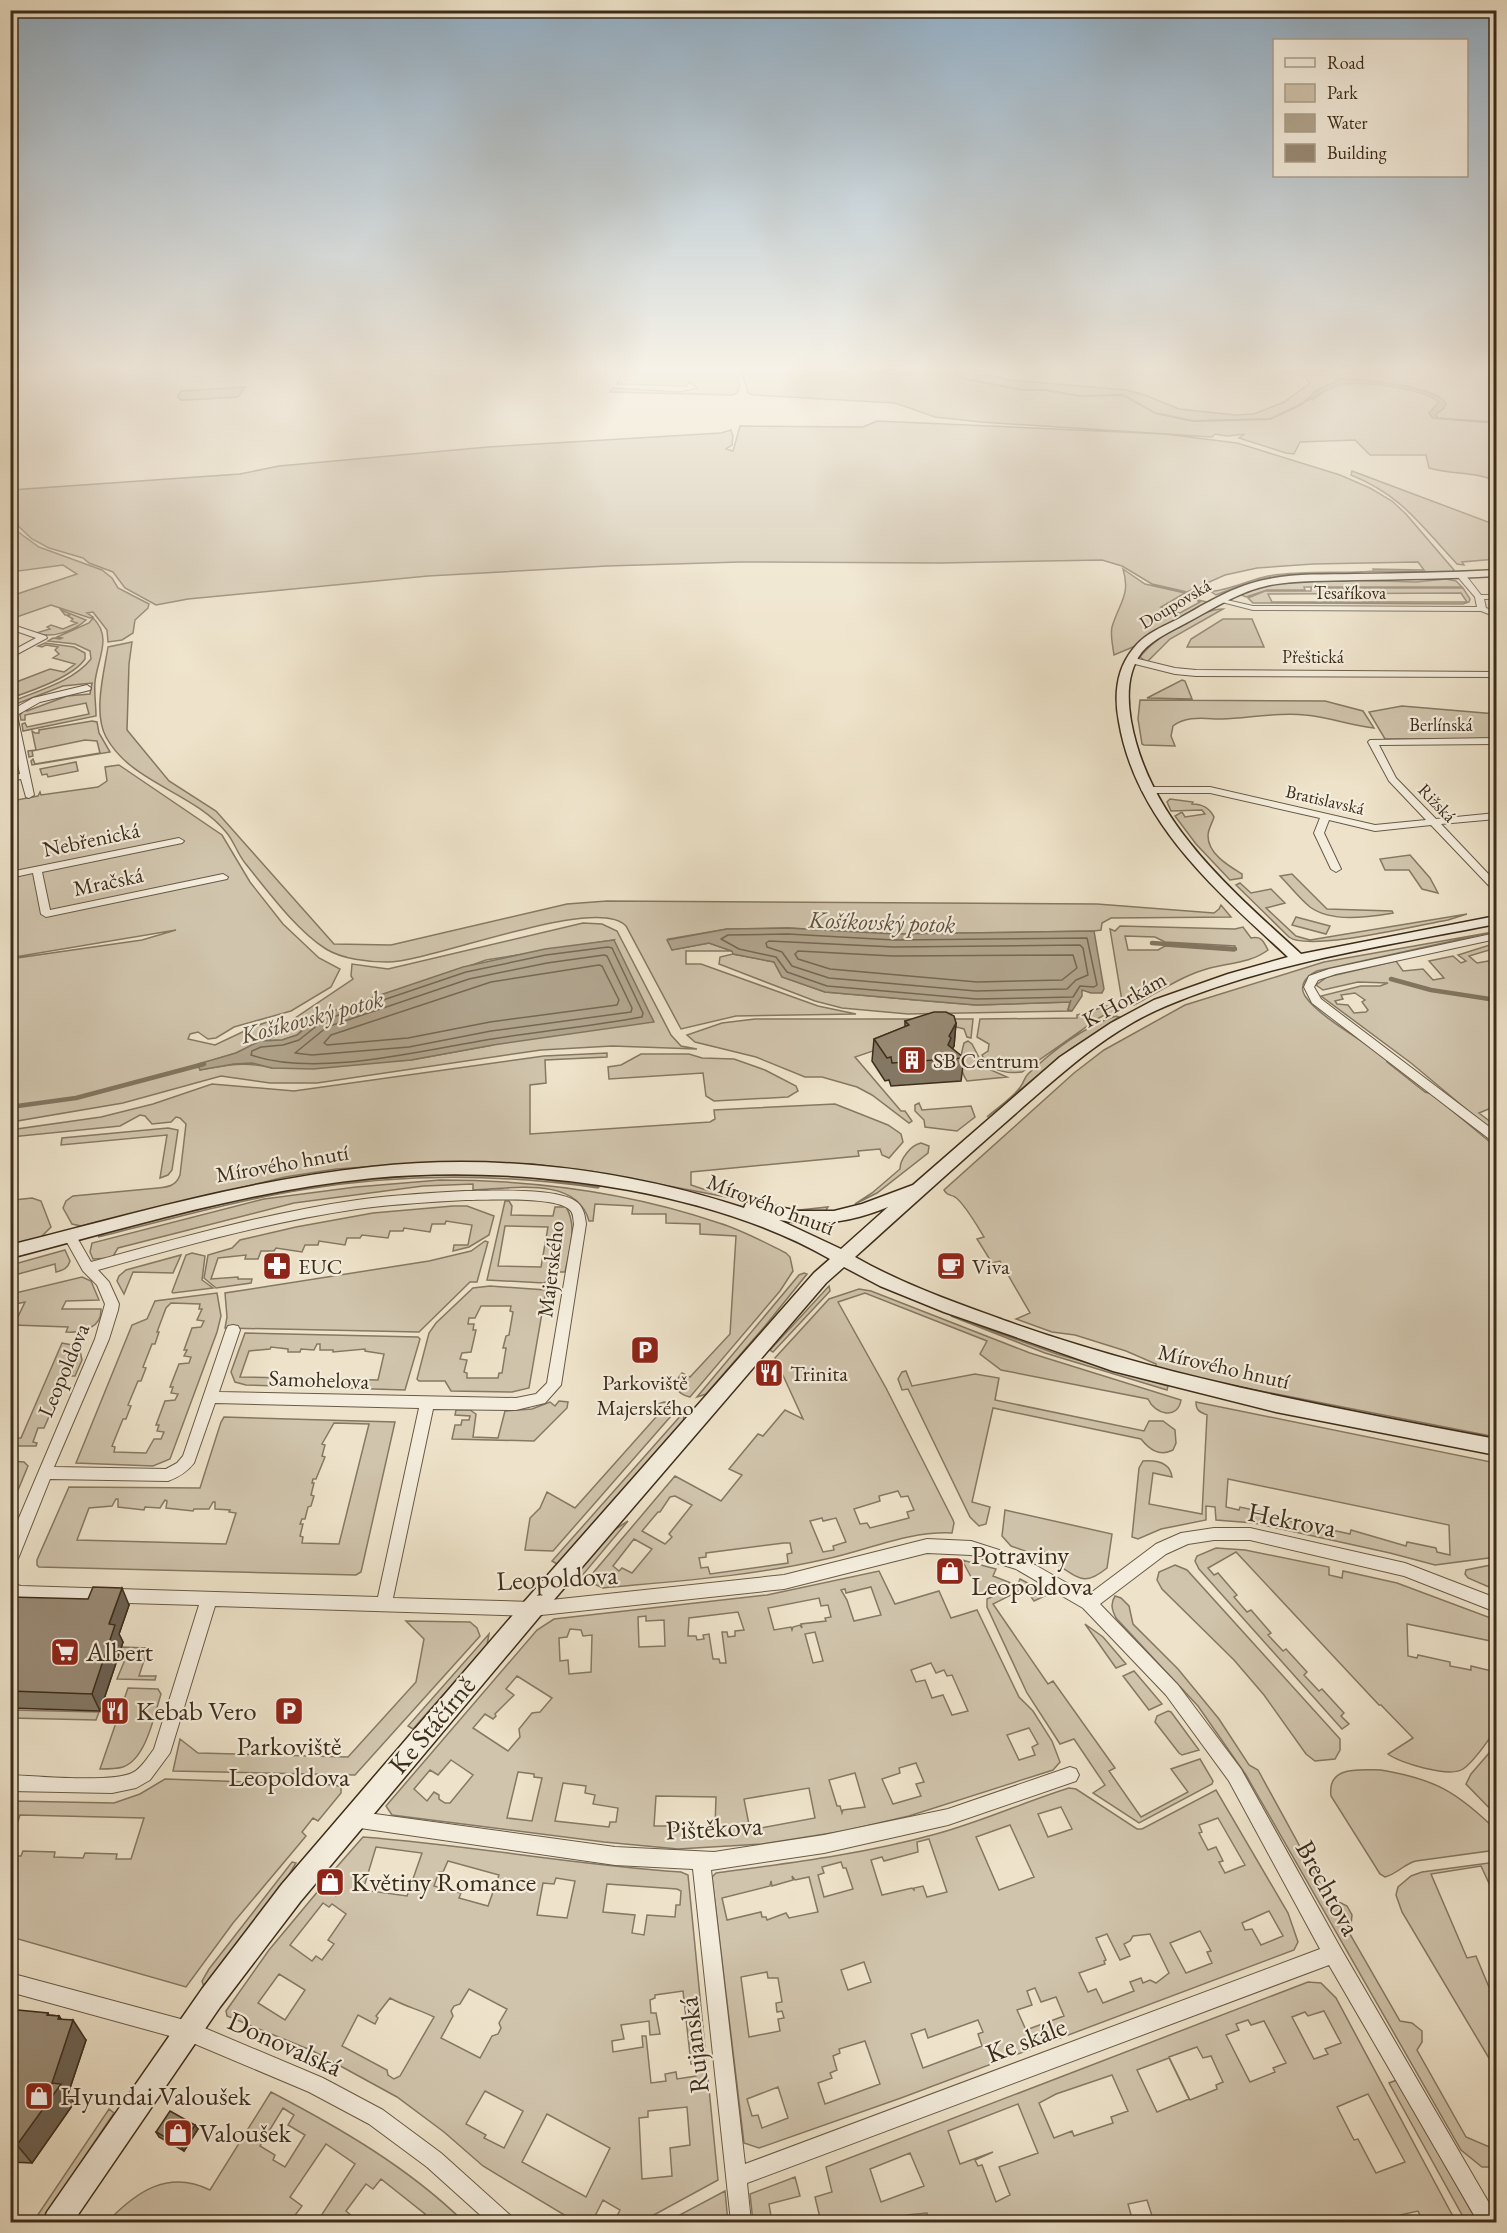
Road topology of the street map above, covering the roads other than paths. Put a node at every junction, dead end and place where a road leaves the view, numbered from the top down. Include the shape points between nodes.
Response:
1 (1497, 573) edge
2 (1461, 575) junction
3 (1479, 597) junction
4 (1497, 597) edge
5 (1218, 600) junction
6 (1482, 609) junction
7 (1497, 615) edge
8 (10, 626) edge
9 (10, 656) edge
10 (1130, 660) junction
11 (1497, 675) edge
12 (87, 688) dead end
13 (1497, 741) edge
14 (1385, 742) joint
15 (25, 776) junction
16 (10, 778) edge
17 (1146, 790) junction
18 (29, 795) dead end
19 (1497, 816) edge
20 (1325, 818) junction
21 (1434, 823) junction
22 (178, 841) dead end
23 (1336, 869) dead end
24 (37, 870) junction
25 (10, 875) edge
26 (223, 877) dead end
27 (1497, 887) edge
28 (1496, 924) edge
29 (1296, 958) junction
30 (1497, 1138) edge
31 (923, 1185) junction
32 (723, 1207) junction
33 (70, 1237) junction
34 (10, 1252) edge
35 (844, 1257) junction
36 (88, 1268) junction
37 (233, 1330) dead end
38 (210, 1397) junction
39 (427, 1403) junction
40 (1497, 1447) edge
41 (45, 1473) junction
42 (10, 1559) edge
43 (10, 1590) edge
44 (209, 1599) junction
45 (1089, 1603) junction
46 (384, 1604) junction
47 (1497, 1605) edge
48 (532, 1609) junction
49 (1070, 1774) dead end
50 (10, 1783) edge
51 (353, 1819) junction
52 (701, 1861) junction
53 (1334, 1954) junction
54 (10, 1982) edge
55 (188, 2031) junction
56 (737, 2176) junction
57 (57, 2223) edge
58 (503, 2223) edge
59 (741, 2223) edge
60 (1489, 2223) edge

1 - 2 main road, Doupovská
2 - 3 street
2 - 5 main road, Doupovská via 1281,580 1247,587
3 - 4 street
3 - 6 street
5 - 6 street, Tesaříkova via 1253,608
5 - 10 main road, Doupovská via 1152,638
6 - 7 street
8 - 9 street via 43,638
10 - 11 street, Přeštická via 1196,673
10 - 17 main road, Doupovská via 1123,684 1124,729
12 - 15 street via 65,690 14,711
13 - 14 street, Berlínská
14 - 21 street, Rižská via 1373,742 1392,779
15 - 16 street
15 - 18 street
17 - 20 street, Bratislavská via 1206,789
17 - 29 main road, Doupovská via 1183,847
19 - 21 street, Bratislavská
20 - 21 street, Bratislavská via 1375,828
20 - 23 street via 1319,833
21 - 27 street, Rižská
22 - 24 street, Nebřenická
24 - 25 street, Nebřenická
24 - 26 street, Mračská via 46,914
28 - 29 main road, K Horkám
28 - 30 street via 1332,971 1313,978 1309,987 1316,1001
29 - 31 main road, K Horkám via 1173,997 1116,1026 1019,1099
31 - 32 main road via 862,1211 830,1219 787,1217 745,1206
31 - 35 main road, K Horkám
32 - 33 main road, Mírového hnutí via 582,1176 496,1169 420,1169 262,1188
32 - 35 main road, Mírového hnutí via 806,1238
33 - 34 main road, Mírového hnutí
33 - 36 street, Leopoldova
35 - 40 main road, Mírového hnutí via 870,1274 931,1299 1106,1362 1221,1391
35 - 48 main road, Ke Stáčírně via 820,1278
36 - 39 street, Majerského via 228,1229 356,1204 464,1195 551,1198 569,1203 581,1220 554,1385 540,1399 523,1403
36 - 41 street, Leopoldova via 102,1282 111,1310
37 - 38 street
38 - 39 street, Samohelova
38 - 41 street via 189,1459 168,1476
39 - 46 street
41 - 42 street, Leopoldova
43 - 44 street, Leopoldova
44 - 46 street, Leopoldova
44 - 50 street via 161,1753 153,1766 136,1780 118,1784
45 - 47 street, Hekrova via 1161,1549 1186,1538 1250,1534 1405,1570
45 - 48 street, Leopoldova via 1011,1560 971,1548 927,1546 783,1582
45 - 53 street, Brechtova via 1172,1690 1235,1775
46 - 48 street, Leopoldova
48 - 51 main road, Ke Stáčírně
49 - 52 street, Pištěkova via 948,1817 824,1844
51 - 52 street, Pištěkova via 615,1856
51 - 55 main road, Ke Stáčírně via 291,1893
52 - 56 street, Rujanská
53 - 56 street, Ke skále
53 - 60 street, Brechtova
54 - 55 street, Donovalská
55 - 57 main road, Ke Stáčírně
55 - 58 street, Donovalská via 316,2085 376,2117 434,2160
56 - 59 street, Rujanská

